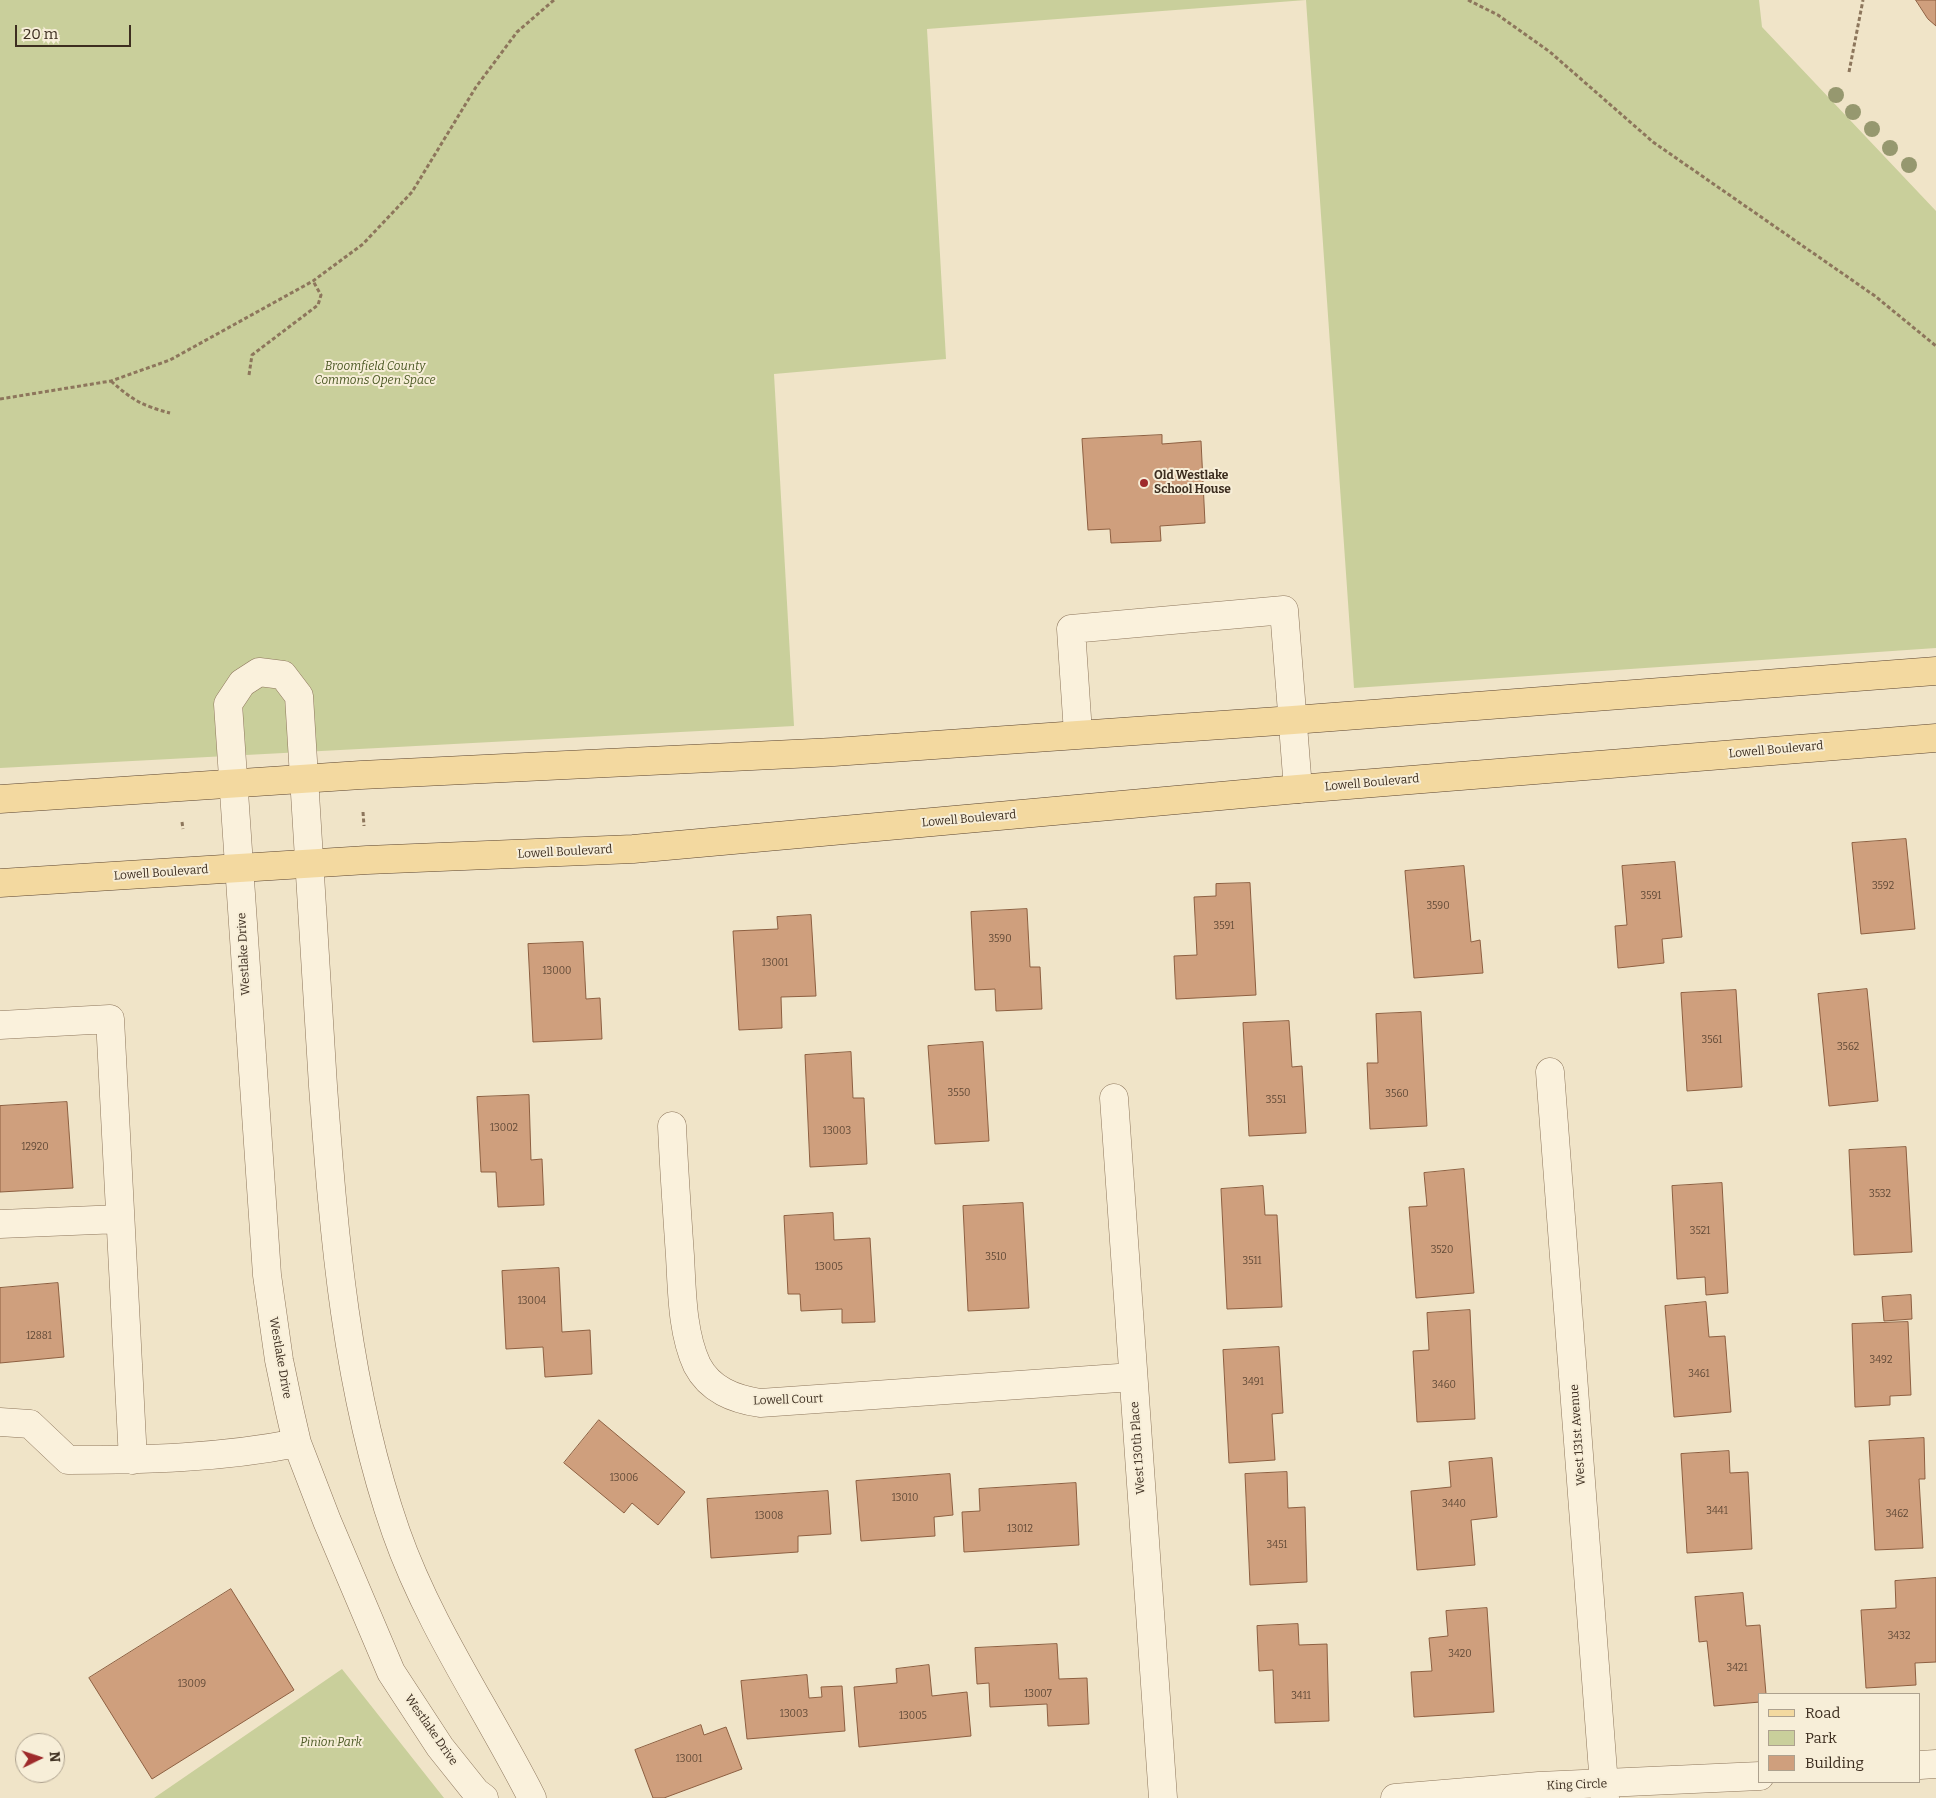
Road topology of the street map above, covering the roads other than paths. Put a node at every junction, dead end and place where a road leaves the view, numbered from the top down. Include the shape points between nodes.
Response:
1 (1936, 671) edge
2 (1293, 720) junction
3 (1936, 720) edge
4 (1078, 733) junction
5 (1936, 738) edge
6 (1844, 745) junction
7 (303, 779) junction
8 (235, 782) junction
9 (1298, 789) junction
10 (75, 794) junction
11 (0, 799) edge
12 (0, 813) edge
13 (308, 865) junction
14 (240, 867) junction
15 (0, 883) edge
16 (0, 1025) edge
17 (1550, 1072) dead end
18 (1114, 1098) dead end
19 (672, 1126) dead end
20 (120, 1219) junction
21 (0, 1224) edge
22 (1133, 1377) junction
23 (0, 1422) edge
24 (297, 1443) junction
25 (133, 1460) junction
26 (1936, 1764) edge
27 (1921, 1765) edge
28 (1758, 1776) edge
29 (1604, 1791) edge
30 (484, 1798) edge
31 (532, 1798) edge
32 (1163, 1798) edge
33 (1395, 1798) edge

1 - 2 main road
2 - 4 main road
2 - 4 street via 1284,610 1071,629
2 - 9 street
3 - 6 main road
4 - 7 main road via 834,752
5 - 6 main road, Lowell Boulevard
6 - 9 main road, Lowell Boulevard
7 - 8 main road
7 - 8 street, Westlake Drive via 298,696 283,675 259,672 242,683 228,704
7 - 13 street, Westlake Drive
8 - 10 main road
8 - 14 street, Westlake Drive
9 - 13 main road, Lowell Boulevard via 634,849
10 - 11 main road
10 - 12 main road
13 - 14 main road, Lowell Boulevard
13 - 31 street via 338,1263 355,1370 375,1464 396,1534 438,1628
14 - 15 main road, Lowell Boulevard
14 - 24 street, Westlake Drive via 243,950 268,1275 279,1360
16 - 20 street via 110,1019
17 - 29 street, West 131st Avenue
18 - 22 street, West 130th Place
19 - 22 street, Lowell Court via 688,1342 698,1367 717,1389 735,1399 760,1403
20 - 21 street
20 - 25 street
22 - 32 street, West 130th Place
23 - 25 street via 30,1424 68,1460
24 - 25 street via 266,1449
24 - 30 street, Westlake Drive via 391,1672 440,1747
26 - 27 street
28 - 29 street, King Circle
29 - 33 street, King Circle via 1539,1786

